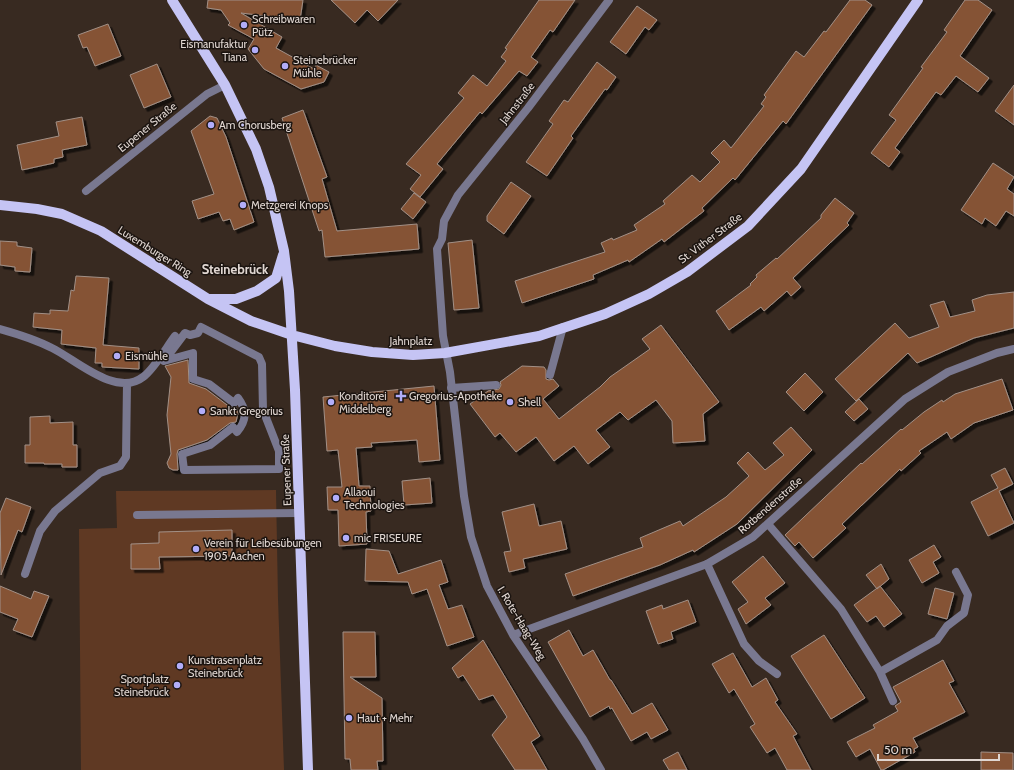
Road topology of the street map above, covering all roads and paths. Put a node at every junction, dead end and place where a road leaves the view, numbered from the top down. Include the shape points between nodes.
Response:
1 (172, 0) edge
2 (609, 0) edge
3 (915, 1) edge
4 (225, 85) junction
5 (86, 191) dead end
6 (0, 204) edge
7 (444, 221) joint
8 (284, 251) junction
9 (208, 299) junction
10 (564, 327) junction
11 (0, 329) edge
12 (292, 335) junction
13 (175, 336) dead end
14 (226, 340) joint
15 (1014, 349) edge
16 (445, 353) junction
17 (550, 375) dead end
18 (127, 383) junction
19 (496, 385) dead end
20 (451, 388) junction
21 (299, 513) junction
22 (137, 515) dead end
23 (768, 524) junction
24 (707, 564) junction
25 (956, 572) dead end
26 (25, 574) dead end
27 (513, 635) junction
28 (880, 672) junction
29 (777, 674) dead end
30 (893, 700) dead end
31 (308, 770) edge
32 (601, 770) edge

1 - 4 main road, Eupener Straße
2 - 7 street, Jahnstraße via 528,108 458,195
3 - 10 main road, St. Vither Straße via 801,169 748,226 687,272 649,294 605,314
4 - 5 street, Eupener Straße via 207,94
4 - 8 main road, Eupener Straße via 256,149 270,187
6 - 9 main road, Luxemburger Ring via 62,214 101,231
7 - 16 street, Jahnplatz via 442,239 437,249
8 - 9 main road via 276,278 258,291 236,300
8 - 12 main road, Eupener Straße
9 - 12 main road, Luxemburger Ring via 251,321
10 - 16 main road, St. Vither Straße via 539,336
10 - 17 street
11 - 18 street via 53,348 100,378
12 - 16 main road, Jahnplatz via 372,352 413,355
12 - 21 main road, Eupener Straße
13 - 18 street via 143,378
14 - 14 street via 201,327 198,333 185,333 164,361 193,354 193,379 210,384 234,403 238,398 245,412 244,420 237,432 232,427 210,445 182,454 184,470 279,469 279,451 263,410 262,364 259,357
15 - 23 street, Rotbendenstraße via 996,353 948,372 905,399
16 - 20 street, I. Rote-Haag-Weg
18 - 26 street via 126,457 120,466 100,473 55,511 40,531
19 - 20 street
20 - 27 street, I. Rote-Haag-Weg via 471,537 487,586
21 - 22 street
21 - 31 main road, Eupener Straße
23 - 24 street, Rotbendenstraße via 753,537
23 - 28 street via 841,609
24 - 27 street, Rotbendenstraße
24 - 29 street via 744,644 759,661
25 - 28 street via 968,595 964,613 947,626 937,640
27 - 32 street, I. Rote-Haag-Weg via 583,738
28 - 30 street

